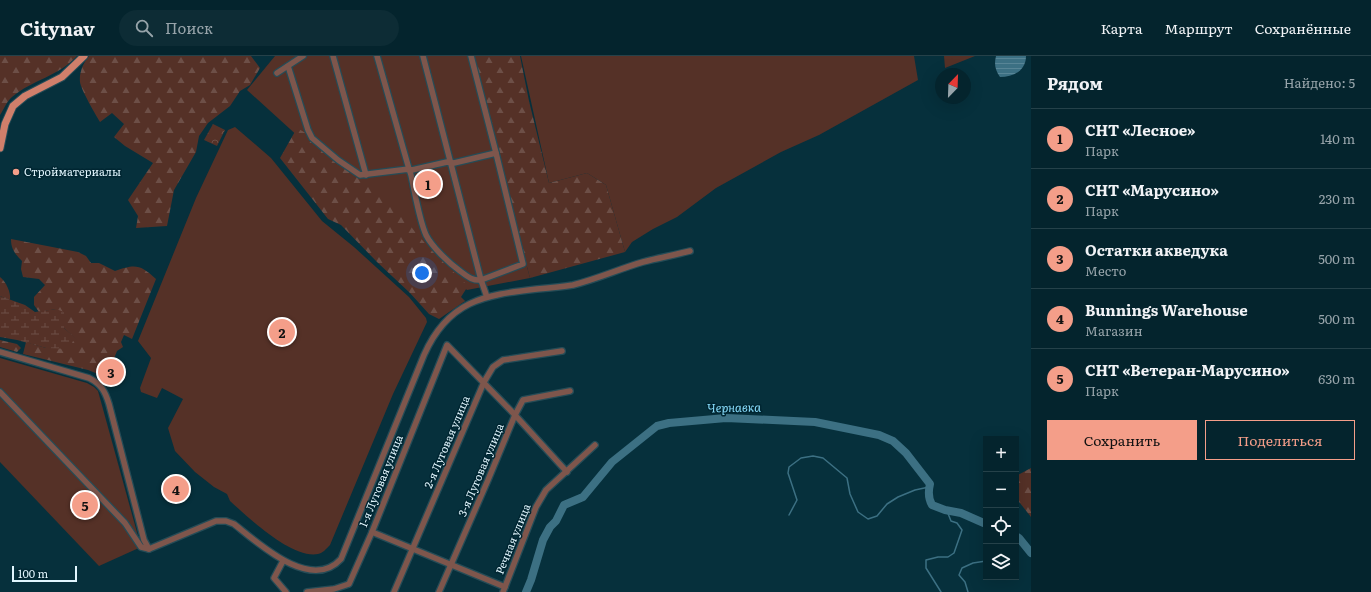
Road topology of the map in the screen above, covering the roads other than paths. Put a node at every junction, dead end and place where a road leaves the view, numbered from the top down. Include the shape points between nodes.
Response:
1 (84, 56) edge
2 (303, 56) edge
3 (332, 56) edge
4 (377, 56) edge
5 (423, 56) edge
6 (471, 56) edge
7 (288, 66) junction
8 (277, 73) dead end
9 (0, 148) edge
10 (496, 153) junction
11 (451, 162) junction
12 (409, 169) junction
13 (366, 175) junction
14 (690, 251) dead end
15 (481, 280) junction
16 (487, 297) junction
17 (562, 351) dead end
18 (0, 352) edge
19 (484, 382) junction
20 (570, 391) dead end
21 (0, 392) edge
22 (515, 415) junction
23 (595, 445) dead end
24 (567, 472) junction
25 (372, 532) junction
26 (413, 548) junction
27 (149, 549) junction
28 (283, 561) junction
29 (450, 564) junction
30 (504, 589) edge
31 (286, 592) edge
32 (307, 592) edge
33 (394, 592) edge
34 (439, 592) edge

1 - 9 main road via 62,78 25,96 13,106 5,124
2 - 7 street
3 - 13 street
4 - 12 street
5 - 11 street
6 - 10 street
7 - 8 street
7 - 13 street via 312,138 338,160 360,175
10 - 11 street
10 - 15 street via 523,264
11 - 12 street
11 - 15 street
12 - 13 street
12 - 15 street via 426,236 452,265 470,279
14 - 16 street via 643,262 572,285 508,292
15 - 16 street
16 - 28 street via 451,315 440,325 431,340 341,559 333,566 317,571 302,570
17 - 19 street, 2-я Луговая улица via 503,360 493,367
18 - 27 street via 89,378 100,385 109,404 144,540
19 - 22 street
19 - 25 street, 1-я Луговая улица via 447,344
19 - 26 street, 2-я Луговая улица
20 - 22 street, 3-я Луговая улица via 523,400
21 - 27 street via 125,523 139,545
22 - 24 street
22 - 29 street, 3-я Луговая улица
23 - 24 street, Речная улица
24 - 30 street, Речная улица via 546,490 536,507
25 - 26 street
25 - 32 street, 1-я Луговая улица via 349,584 334,589
26 - 29 street
26 - 33 street, 2-я Луговая улица
27 - 28 street via 216,521 226,521 234,524
28 - 31 street via 274,578
29 - 30 street
29 - 34 street, 3-я Луговая улица

